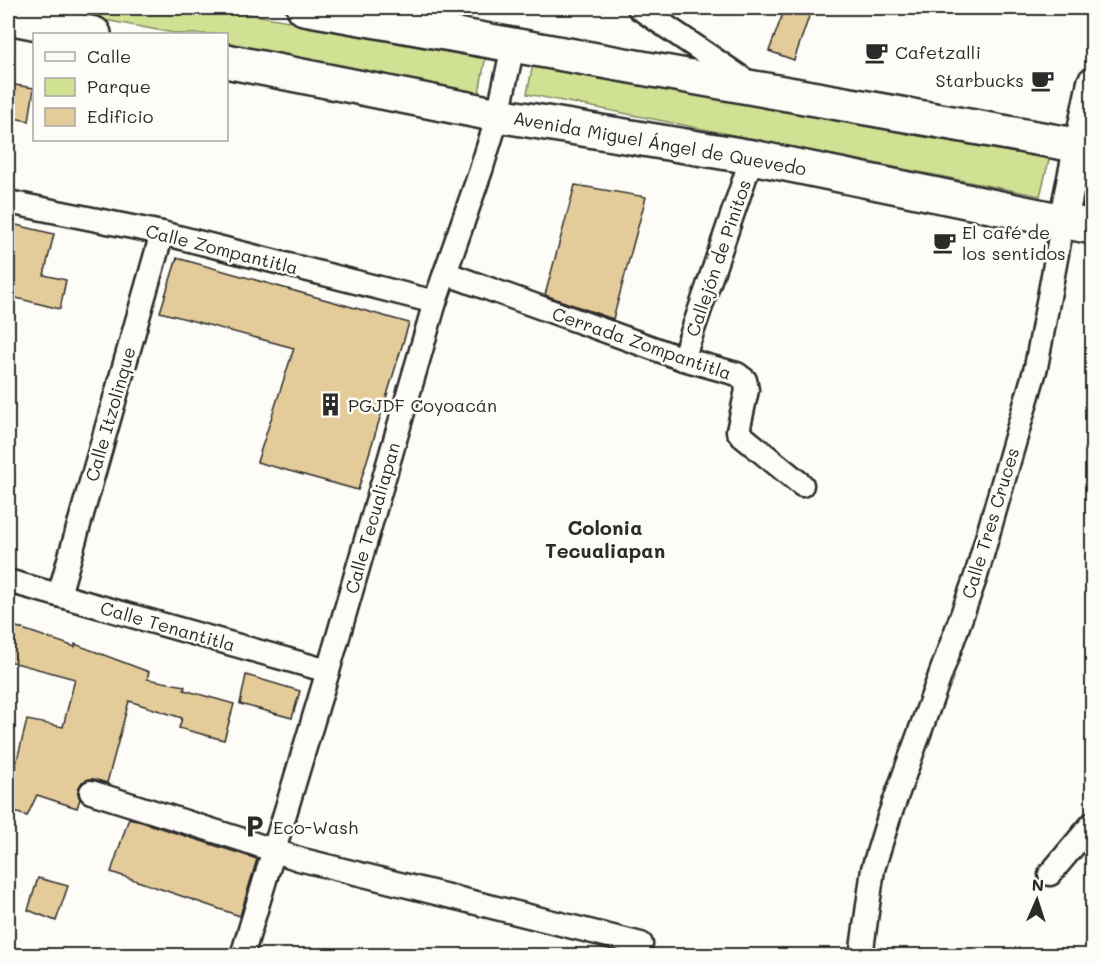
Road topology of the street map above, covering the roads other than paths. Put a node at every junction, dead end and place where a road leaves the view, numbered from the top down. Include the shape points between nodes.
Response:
1 (304, 8) edge
2 (639, 8) edge
3 (8, 17) edge
4 (89, 33) edge
5 (513, 45) junction
6 (228, 61) edge
7 (1092, 82) edge
8 (754, 87) junction
9 (498, 115) junction
10 (1086, 147) edge
11 (752, 158) junction
12 (8, 202) edge
13 (1077, 224) edge
14 (162, 234) junction
15 (445, 273) junction
16 (435, 302) junction
17 (683, 358) junction
18 (802, 485) dead end
19 (8, 581) edge
20 (59, 595) junction
21 (328, 671) junction
22 (91, 792) dead end
23 (1092, 824) edge
24 (274, 851) junction
25 (1050, 874) dead end
26 (641, 944) dead end
27 (242, 956) edge
28 (861, 956) edge

1 - 5 main road
2 - 8 street
3 - 4 main road
5 - 8 main road
5 - 9 street, Calle Tecualiapan
6 - 9 main road, Avenida Miguel Ángel de Quevedo
7 - 10 street, Calle Tres Cruces
8 - 10 main road
9 - 11 main road, Avenida Miguel Ángel de Quevedo
9 - 15 street, Calle Tecualiapan
10 - 13 street, Calle Tres Cruces
11 - 13 main road, Avenida Miguel Ángel de Quevedo
11 - 17 street, Callejón de Pinitos
12 - 14 street, Calle Zompantitla
13 - 28 street, Calle Tres Cruces via 976,576 873,868
14 - 16 street, Calle Zompantitla
14 - 20 street, Calle Itzolinque
15 - 16 street, Calle Tecualiapan
15 - 17 street, Cerrada Zompantitla
16 - 21 street, Calle Tecualiapan
17 - 18 street, Cerrada Zompantitla via 745,380 747,390 738,431
19 - 20 street, Calle Tenantitla
20 - 21 street, Calle Tenantitla
21 - 24 street, Calle Tecualiapan
22 - 24 street
23 - 25 street
24 - 26 street
24 - 27 street, Calle Tecualiapan

